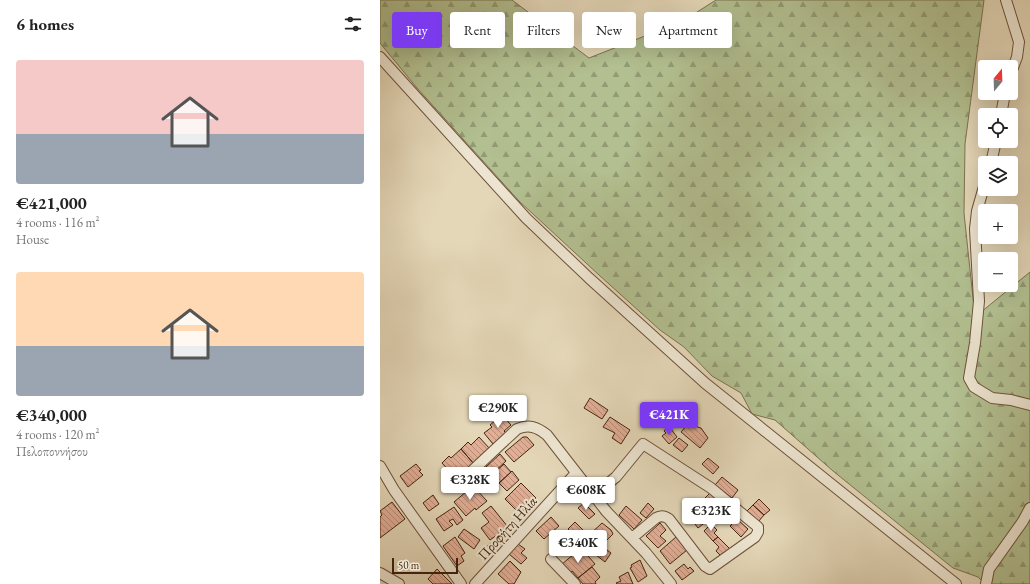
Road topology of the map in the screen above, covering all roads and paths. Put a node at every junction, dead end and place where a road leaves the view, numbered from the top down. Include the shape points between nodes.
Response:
1 (1006, 0) edge
2 (380, 57) edge
3 (1015, 60) edge
4 (981, 196) edge
5 (1030, 405) edge
6 (380, 466) edge
7 (576, 472) junction
8 (457, 485) dead end
9 (594, 495) junction
10 (1030, 508) edge
11 (632, 538) junction
12 (550, 559) dead end
13 (380, 573) edge
14 (399, 584) edge
15 (461, 584) edge
16 (475, 584) edge
17 (575, 584) edge
18 (671, 584) edge
19 (956, 584) edge
20 (986, 584) edge

1 - 3 street via 1019,42
2 - 19 street via 526,218 590,278 706,383
4 - 5 street via 975,229 979,300 976,343 969,378 974,387 992,398
6 - 15 street via 394,490
7 - 8 street via 547,435 532,426 524,426 517,429
7 - 9 street
7 - 16 street, Προφήτη Ηλία
9 - 11 street
9 - 11 street via 616,477 643,444 711,488 758,527 755,537 710,569 665,517 659,516
10 - 20 street via 989,569
11 - 18 street
12 - 17 street
13 - 14 street

